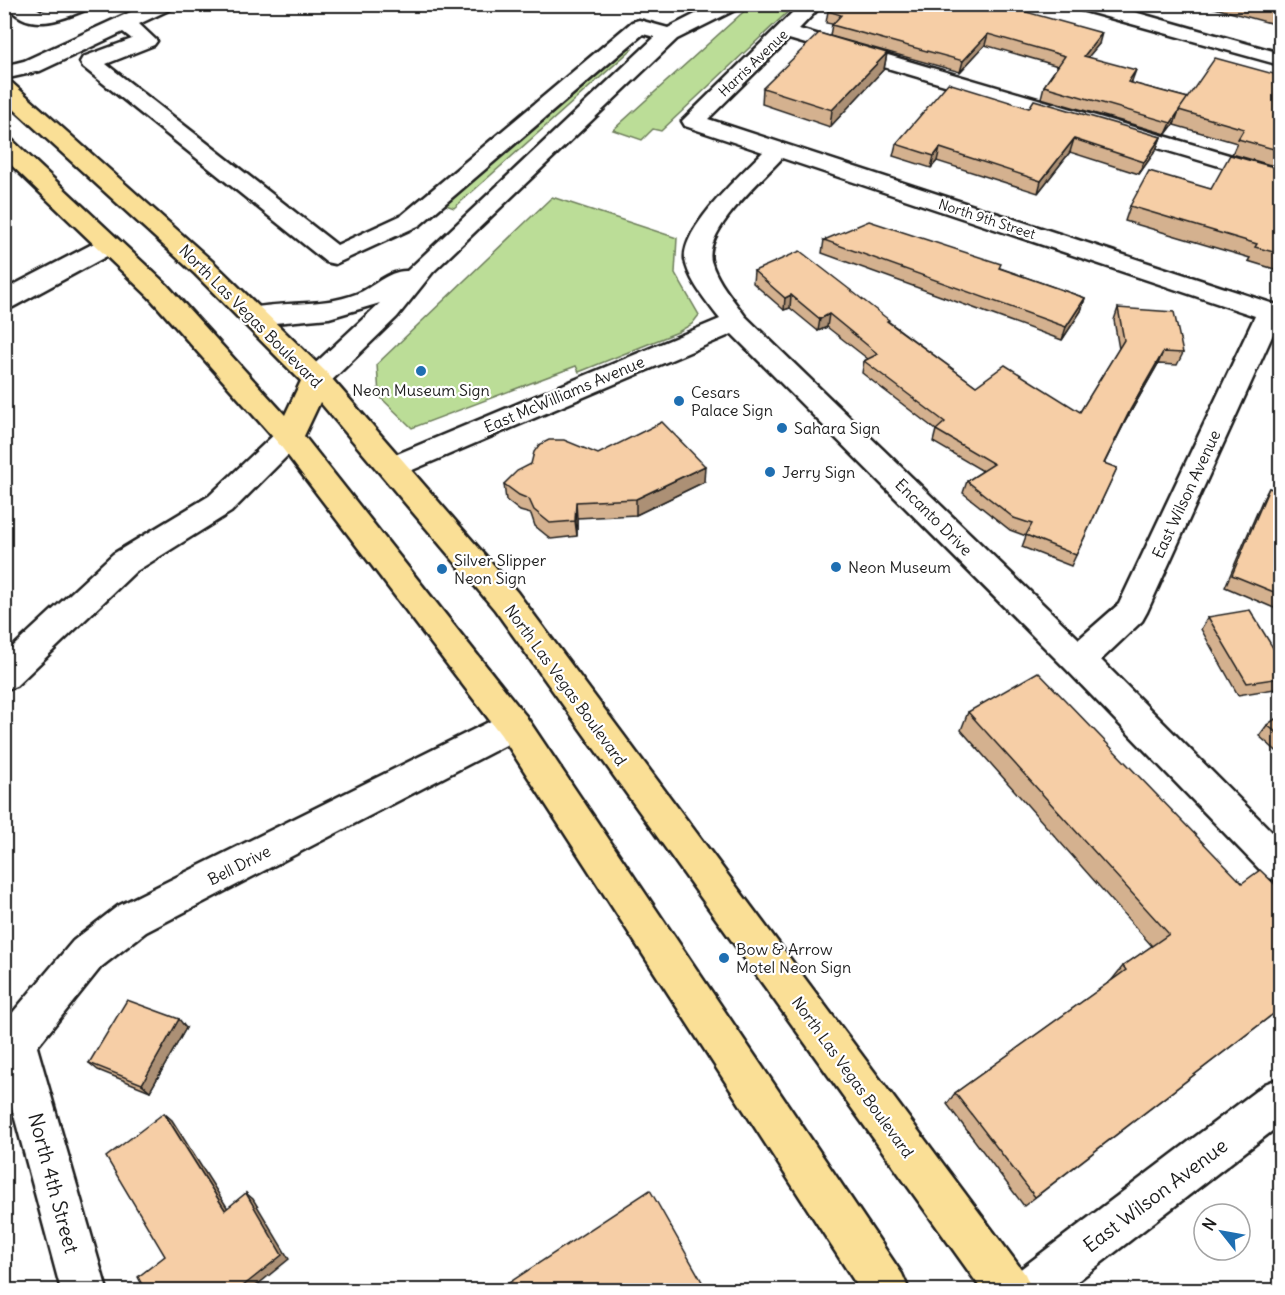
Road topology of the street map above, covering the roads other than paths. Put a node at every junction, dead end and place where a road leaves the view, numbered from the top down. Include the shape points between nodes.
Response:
1 (16, 4) edge
2 (83, 4) edge
3 (166, 4) edge
4 (732, 4) edge
5 (813, 4) edge
6 (1081, 4) edge
7 (125, 23) junction
8 (785, 31) junction
9 (670, 35) junction
10 (1281, 59) edge
11 (4, 73) edge
12 (4, 88) edge
13 (693, 121) joint
14 (61, 137) junction
15 (777, 150) junction
16 (9, 155) edge
17 (1281, 177) edge
18 (411, 220) junction
19 (455, 238) junction
20 (109, 245) junction
21 (424, 266) junction
22 (4, 301) edge
23 (1275, 314) edge
24 (253, 316) junction
25 (736, 322) junction
26 (316, 379) junction
27 (289, 437) junction
28 (393, 467) junction
29 (1080, 660) junction
30 (4, 676) edge
31 (513, 725) junction
32 (1281, 865) edge
33 (10, 1048) edge
34 (1281, 1099) edge
35 (84, 1290) edge
36 (886, 1290) edge
37 (1009, 1290) edge
38 (1030, 1290) edge

1 - 2 street via 38,18
3 - 7 street
4 - 9 street
5 - 8 street, Harris Avenue
6 - 10 street
7 - 11 street via 32,66
7 - 18 street via 147,41 91,62 335,256
8 - 13 street, Harris Avenue
8 - 17 street
9 - 18 street via 639,26
9 - 19 street
12 - 14 main road, North Las Vegas Boulevard
13 - 15 street, North 9th Street
14 - 16 main road
14 - 24 main road, North Las Vegas Boulevard
15 - 23 street, North 9th Street
15 - 25 street, Encanto Drive via 702,236 697,257 710,288
16 - 20 main road
18 - 19 street
19 - 21 street
20 - 22 street
20 - 27 main road via 158,291
21 - 24 street via 366,300 329,310
21 - 26 street via 388,311
23 - 29 street, East Wilson Avenue via 1131,612
24 - 26 main road, North Las Vegas Boulevard
25 - 28 street, East McWilliams Avenue
25 - 29 street, Encanto Drive
26 - 27 main road
26 - 28 main road, North Las Vegas Boulevard
27 - 30 street via 220,504 124,562
27 - 31 main road
28 - 37 main road, North Las Vegas Boulevard via 506,601
29 - 32 street, Encanto Drive
31 - 33 street, Bell Drive via 132,919 87,954
31 - 36 main road
33 - 35 street, North 4th Street
34 - 38 street, East Wilson Avenue

